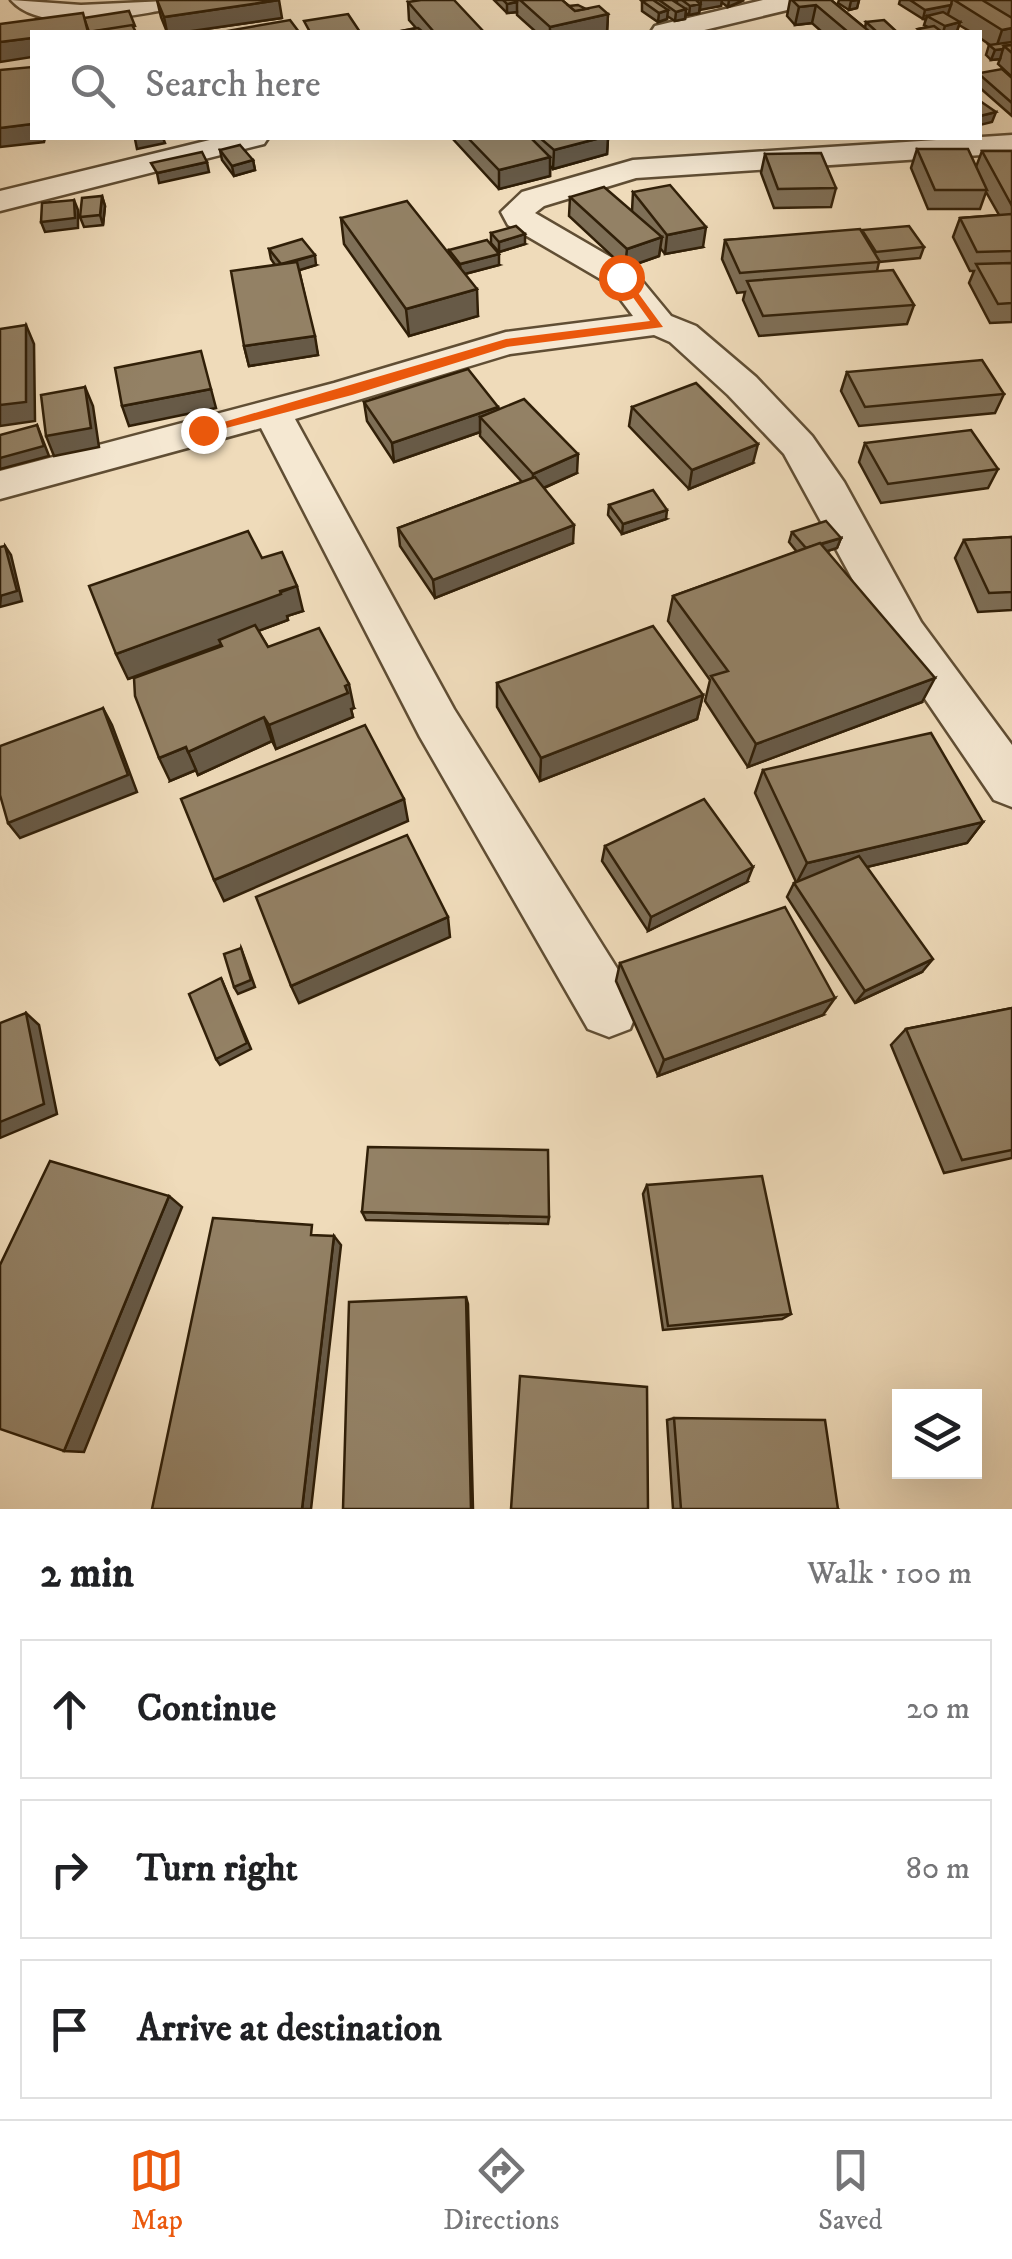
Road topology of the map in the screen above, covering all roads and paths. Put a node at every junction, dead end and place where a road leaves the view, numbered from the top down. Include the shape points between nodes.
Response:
1 (24, 0) edge
2 (176, 0) edge
3 (795, 0) edge
4 (751, 11) junction
5 (673, 30) edge
6 (771, 30) edge
7 (245, 140) edge
8 (1012, 144) edge
9 (863, 146) edge
10 (0, 201) edge
11 (658, 324) junction
12 (272, 412) junction
13 (0, 484) edge
14 (1012, 785) edge
15 (609, 1009) dead end

1 - 2 street via 92,16
3 - 4 street
4 - 5 street
4 - 6 street
7 - 10 street
8 - 9 street
9 - 11 street via 633,169 533,199 518,212 621,277
11 - 12 street via 506,343
11 - 14 street via 683,334 798,445 906,634
12 - 13 street
12 - 15 street via 437,722

